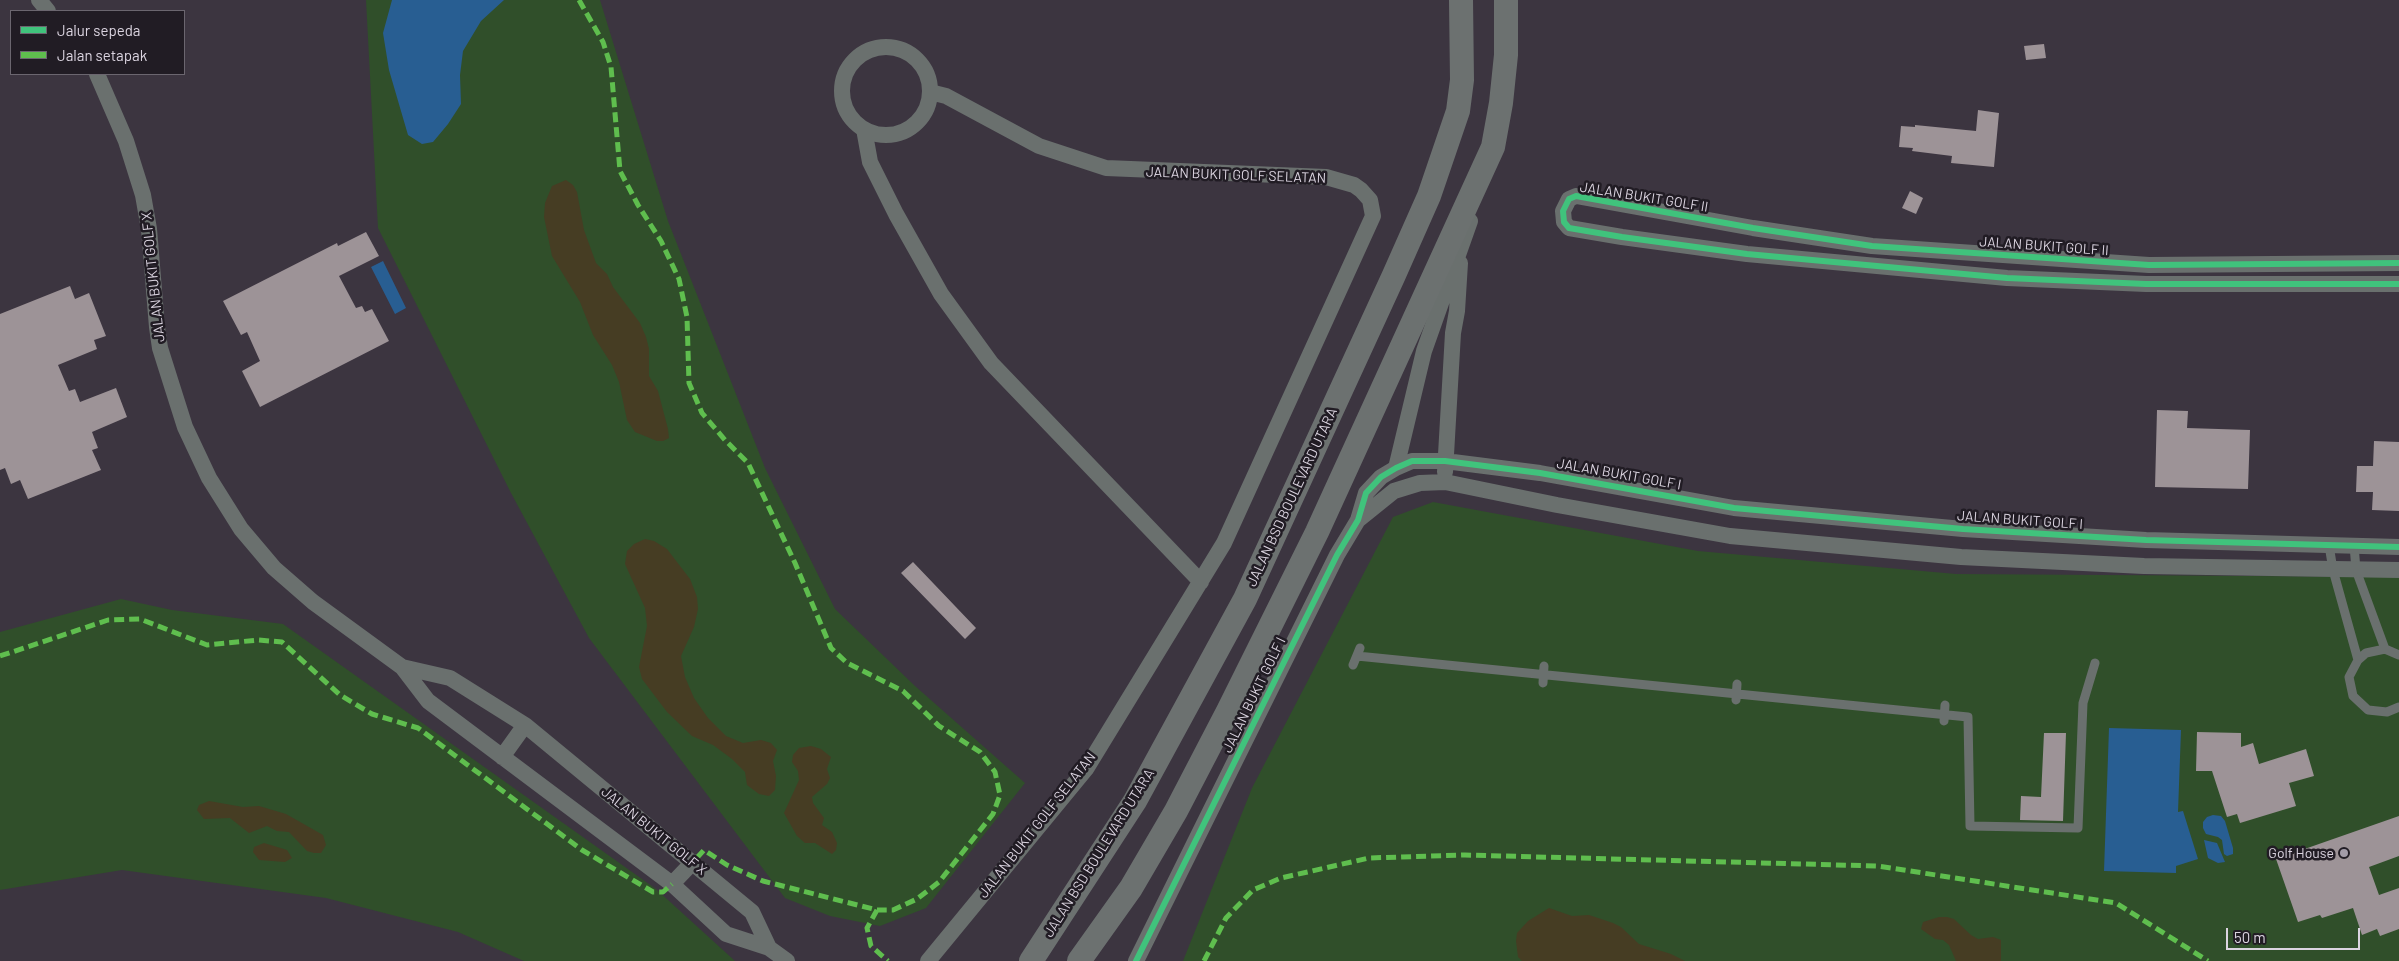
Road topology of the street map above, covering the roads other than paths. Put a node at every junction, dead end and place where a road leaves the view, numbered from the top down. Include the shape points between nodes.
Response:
1 (39, 0) edge
2 (1461, 0) edge
3 (1506, 0) edge
4 (47, 10) edge
5 (97, 75) edge
6 (930, 92) junction
7 (864, 129) junction
8 (1493, 147) junction
9 (1460, 250) junction
10 (2399, 263) edge
11 (2399, 284) edge
12 (1446, 461) junction
13 (1396, 468) junction
14 (1445, 482) junction
15 (1358, 520) junction
16 (2329, 545) junction
17 (2354, 546) junction
18 (2399, 547) edge
19 (2333, 570) junction
20 (2356, 570) junction
21 (2399, 570) edge
22 (1201, 582) junction
23 (2385, 649) junction
24 (2399, 655) edge
25 (2358, 660) junction
26 (2095, 663) dead end
27 (1353, 665) dead end
28 (402, 667) junction
29 (2399, 707) edge
30 (525, 726) junction
31 (502, 757) junction
32 (693, 862) junction
33 (672, 884) junction
34 (769, 948) junction
35 (787, 961) edge
36 (928, 961) edge
37 (1031, 961) edge
38 (1079, 961) edge
39 (1136, 961) edge

1 - 4 street
2 - 37 main road, JALAN BSD BOULEVARD UTARA via 1462,80 1458,111 1429,196 1398,267 1245,599 1135,801
3 - 8 main road via 1506,55
5 - 28 street, JALAN BUKIT GOLF X via 126,141 143,195 150,229 160,348 185,427 209,478 241,529 274,568 313,602
6 - 7 street via 923,114 907,129 886,135
6 - 7 street via 926,73 906,52 888,47 860,55 843,79 842,98 850,116
6 - 22 street, JALAN BUKIT GOLF SELATAN via 958,102 1039,146 1106,168 1326,177 1354,185 1370,200 1373,216 1370,224 1224,543
7 - 22 street via 870,162 919,255 941,294 991,363
8 - 9 street
8 - 38 main road via 1317,532 1228,711 1131,888
9 - 12 street via 1461,277 1452,332
9 - 13 street via 1424,350
10 - 11 street, JALAN BUKIT GOLF II via 2149,265 1872,246 1576,196 1568,199 1563,211 1564,222 1570,228 1622,237 1747,254 2007,278 2146,284
12 - 13 street, JALAN BUKIT GOLF I via 1412,461
12 - 14 street
12 - 16 street, JALAN BUKIT GOLF I via 1540,473 1734,508 1982,530 2146,540
13 - 15 street, JALAN BUKIT GOLF I via 1381,477 1366,493
14 - 15 street, JALAN BUKIT GOLF I via 1420,483 1394,491
14 - 19 street, JALAN BUKIT GOLF I via 1730,536 1961,557 2144,566
15 - 39 street, JALAN BUKIT GOLF I via 1337,555
16 - 17 street, JALAN BUKIT GOLF I
16 - 19 lane
17 - 18 street, JALAN BUKIT GOLF I
17 - 20 lane
19 - 20 street, JALAN BUKIT GOLF I
19 - 25 lane
20 - 21 street, JALAN BUKIT GOLF I
20 - 23 lane
22 - 36 street, JALAN BUKIT GOLF SELATAN via 1086,768
23 - 24 lane
23 - 25 lane via 2366,653
25 - 29 lane via 2350,677 2354,696 2360,704 2378,712
26 - 27 lane via 2083,703 2078,828 1970,826 1968,716 1543,674 1359,652
28 - 30 street, JALAN BUKIT GOLF X via 450,678
28 - 31 street, JALAN BUKIT GOLF X via 428,701
30 - 31 street
30 - 32 street, JALAN BUKIT GOLF X
31 - 33 street, JALAN BUKIT GOLF X
32 - 33 street
32 - 34 street, JALAN BUKIT GOLF X via 752,912
33 - 34 street, JALAN BUKIT GOLF X via 726,934
34 - 35 street, JALAN BUKIT GOLF X

